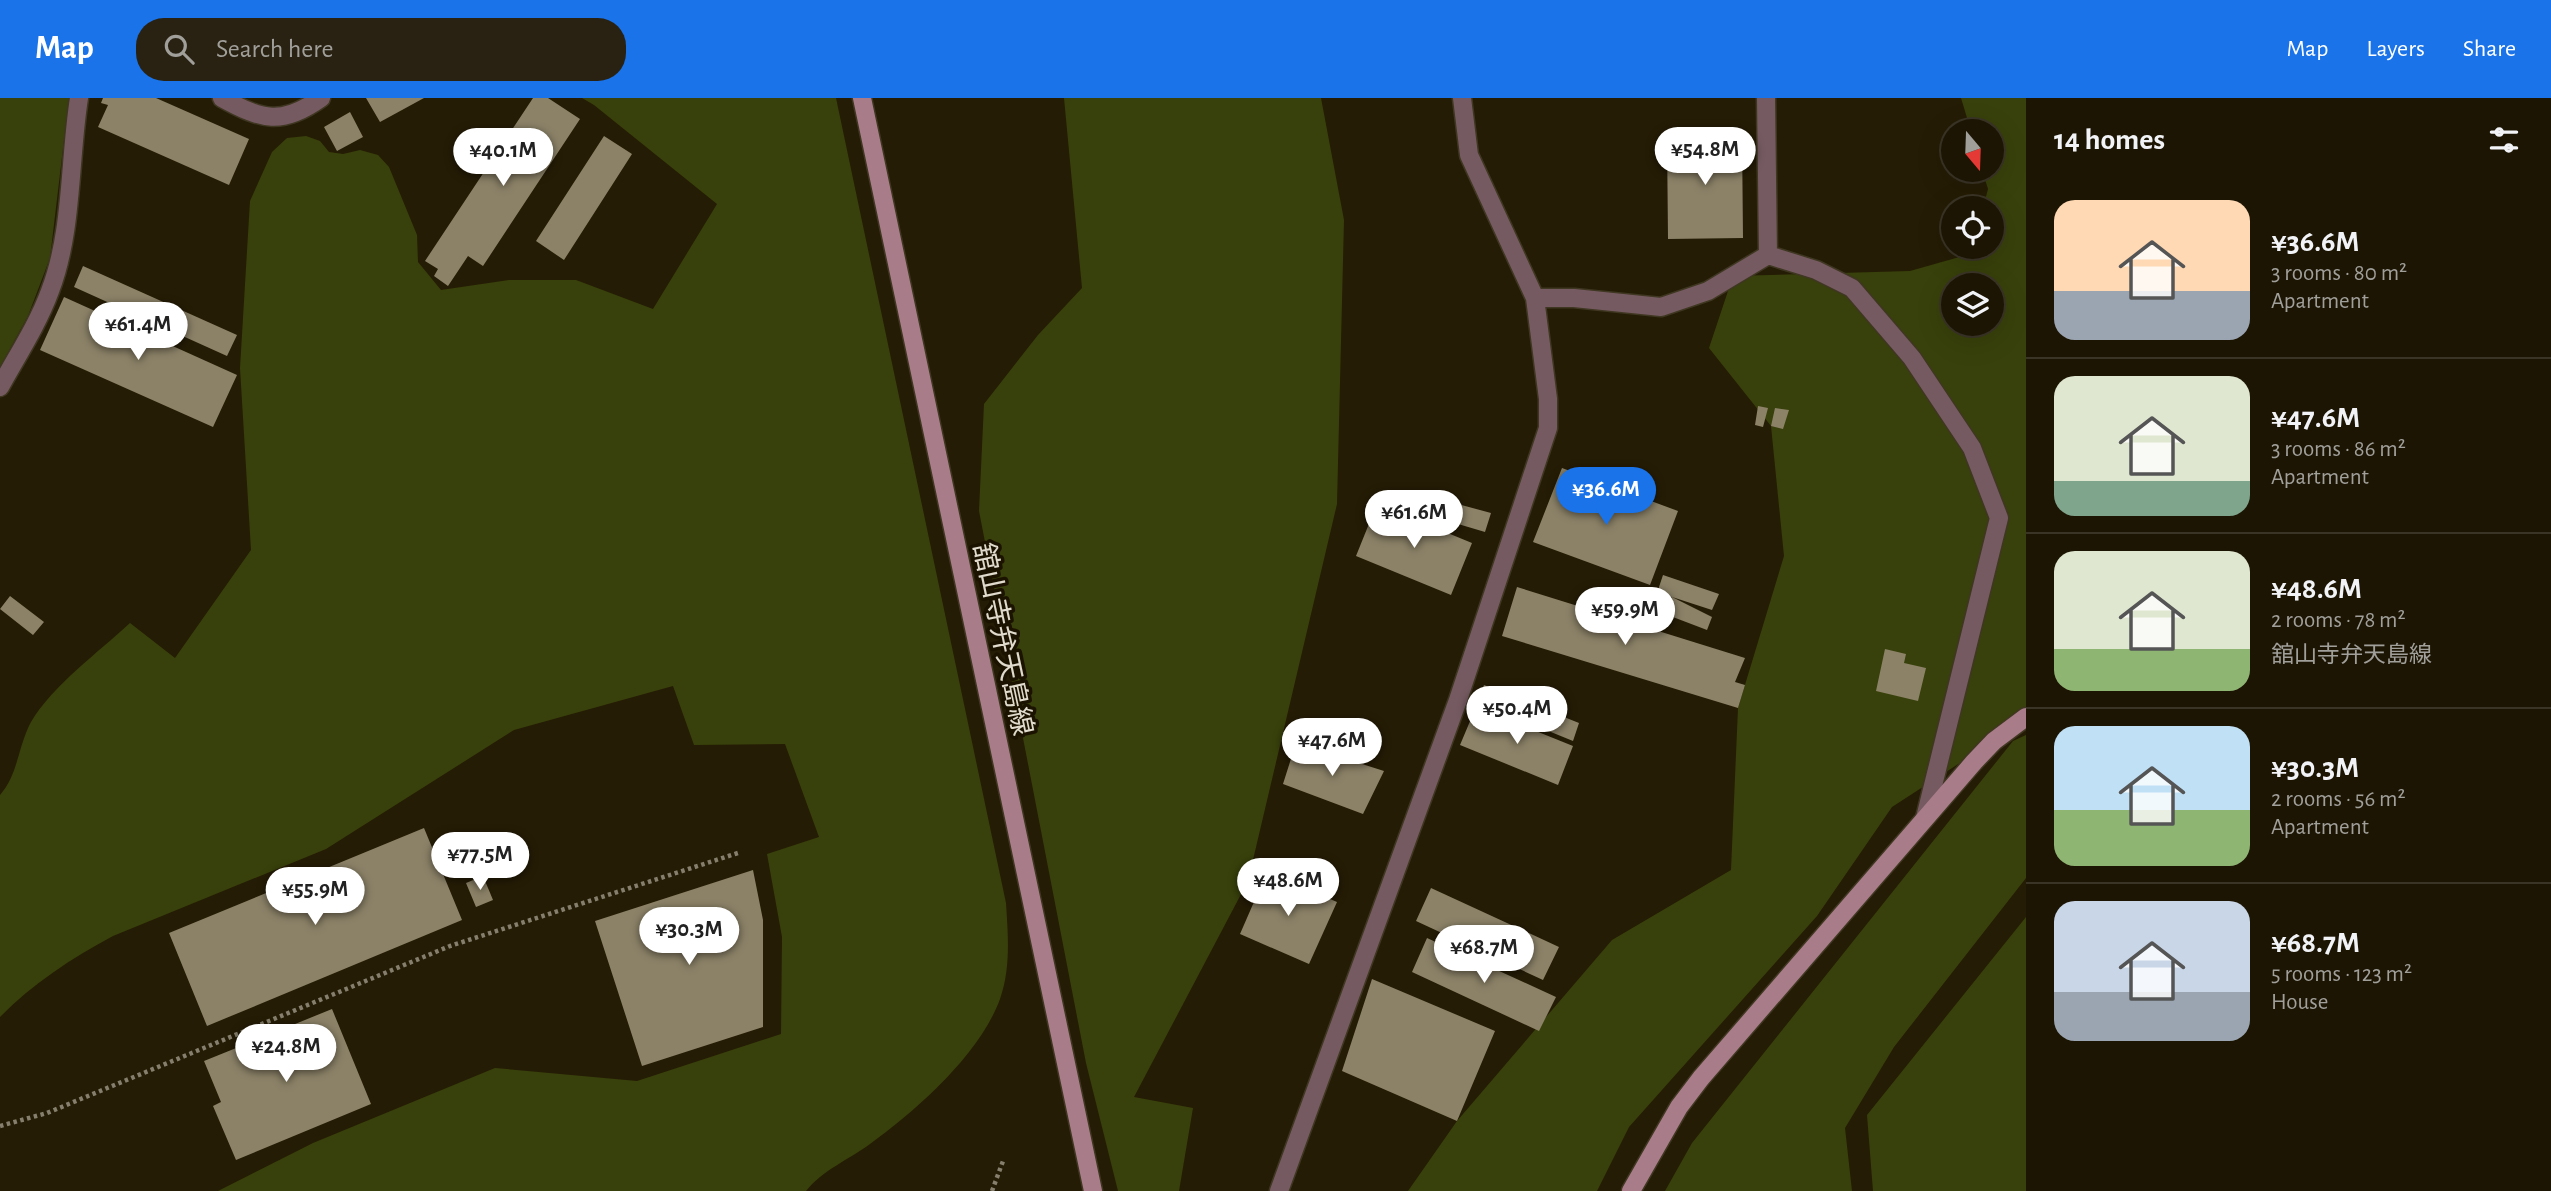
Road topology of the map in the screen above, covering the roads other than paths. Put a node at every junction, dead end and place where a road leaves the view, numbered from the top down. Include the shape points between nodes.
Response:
1 (79, 98) edge
2 (222, 98) edge
3 (321, 98) edge
4 (862, 98) edge
5 (1462, 98) edge
6 (1766, 98) edge
7 (1768, 255) junction
8 (1535, 298) junction
9 (0, 387) edge
10 (2026, 717) edge
11 (1925, 818) junction
12 (1093, 1191) edge
13 (1279, 1191) edge
14 (1630, 1191) edge

1 - 9 street via 59,259 46,300
2 - 3 street via 266,118 288,117
4 - 12 main road, 舘山寺弁天島線
5 - 8 street via 1469,155
6 - 7 street
7 - 8 street via 1708,291 1661,307
7 - 11 street via 1816,270 1852,288 1912,358 1972,448 1999,517
8 - 13 street via 1548,399 1548,428 1538,466
10 - 11 main road via 1994,741
11 - 14 main road via 1701,1078

